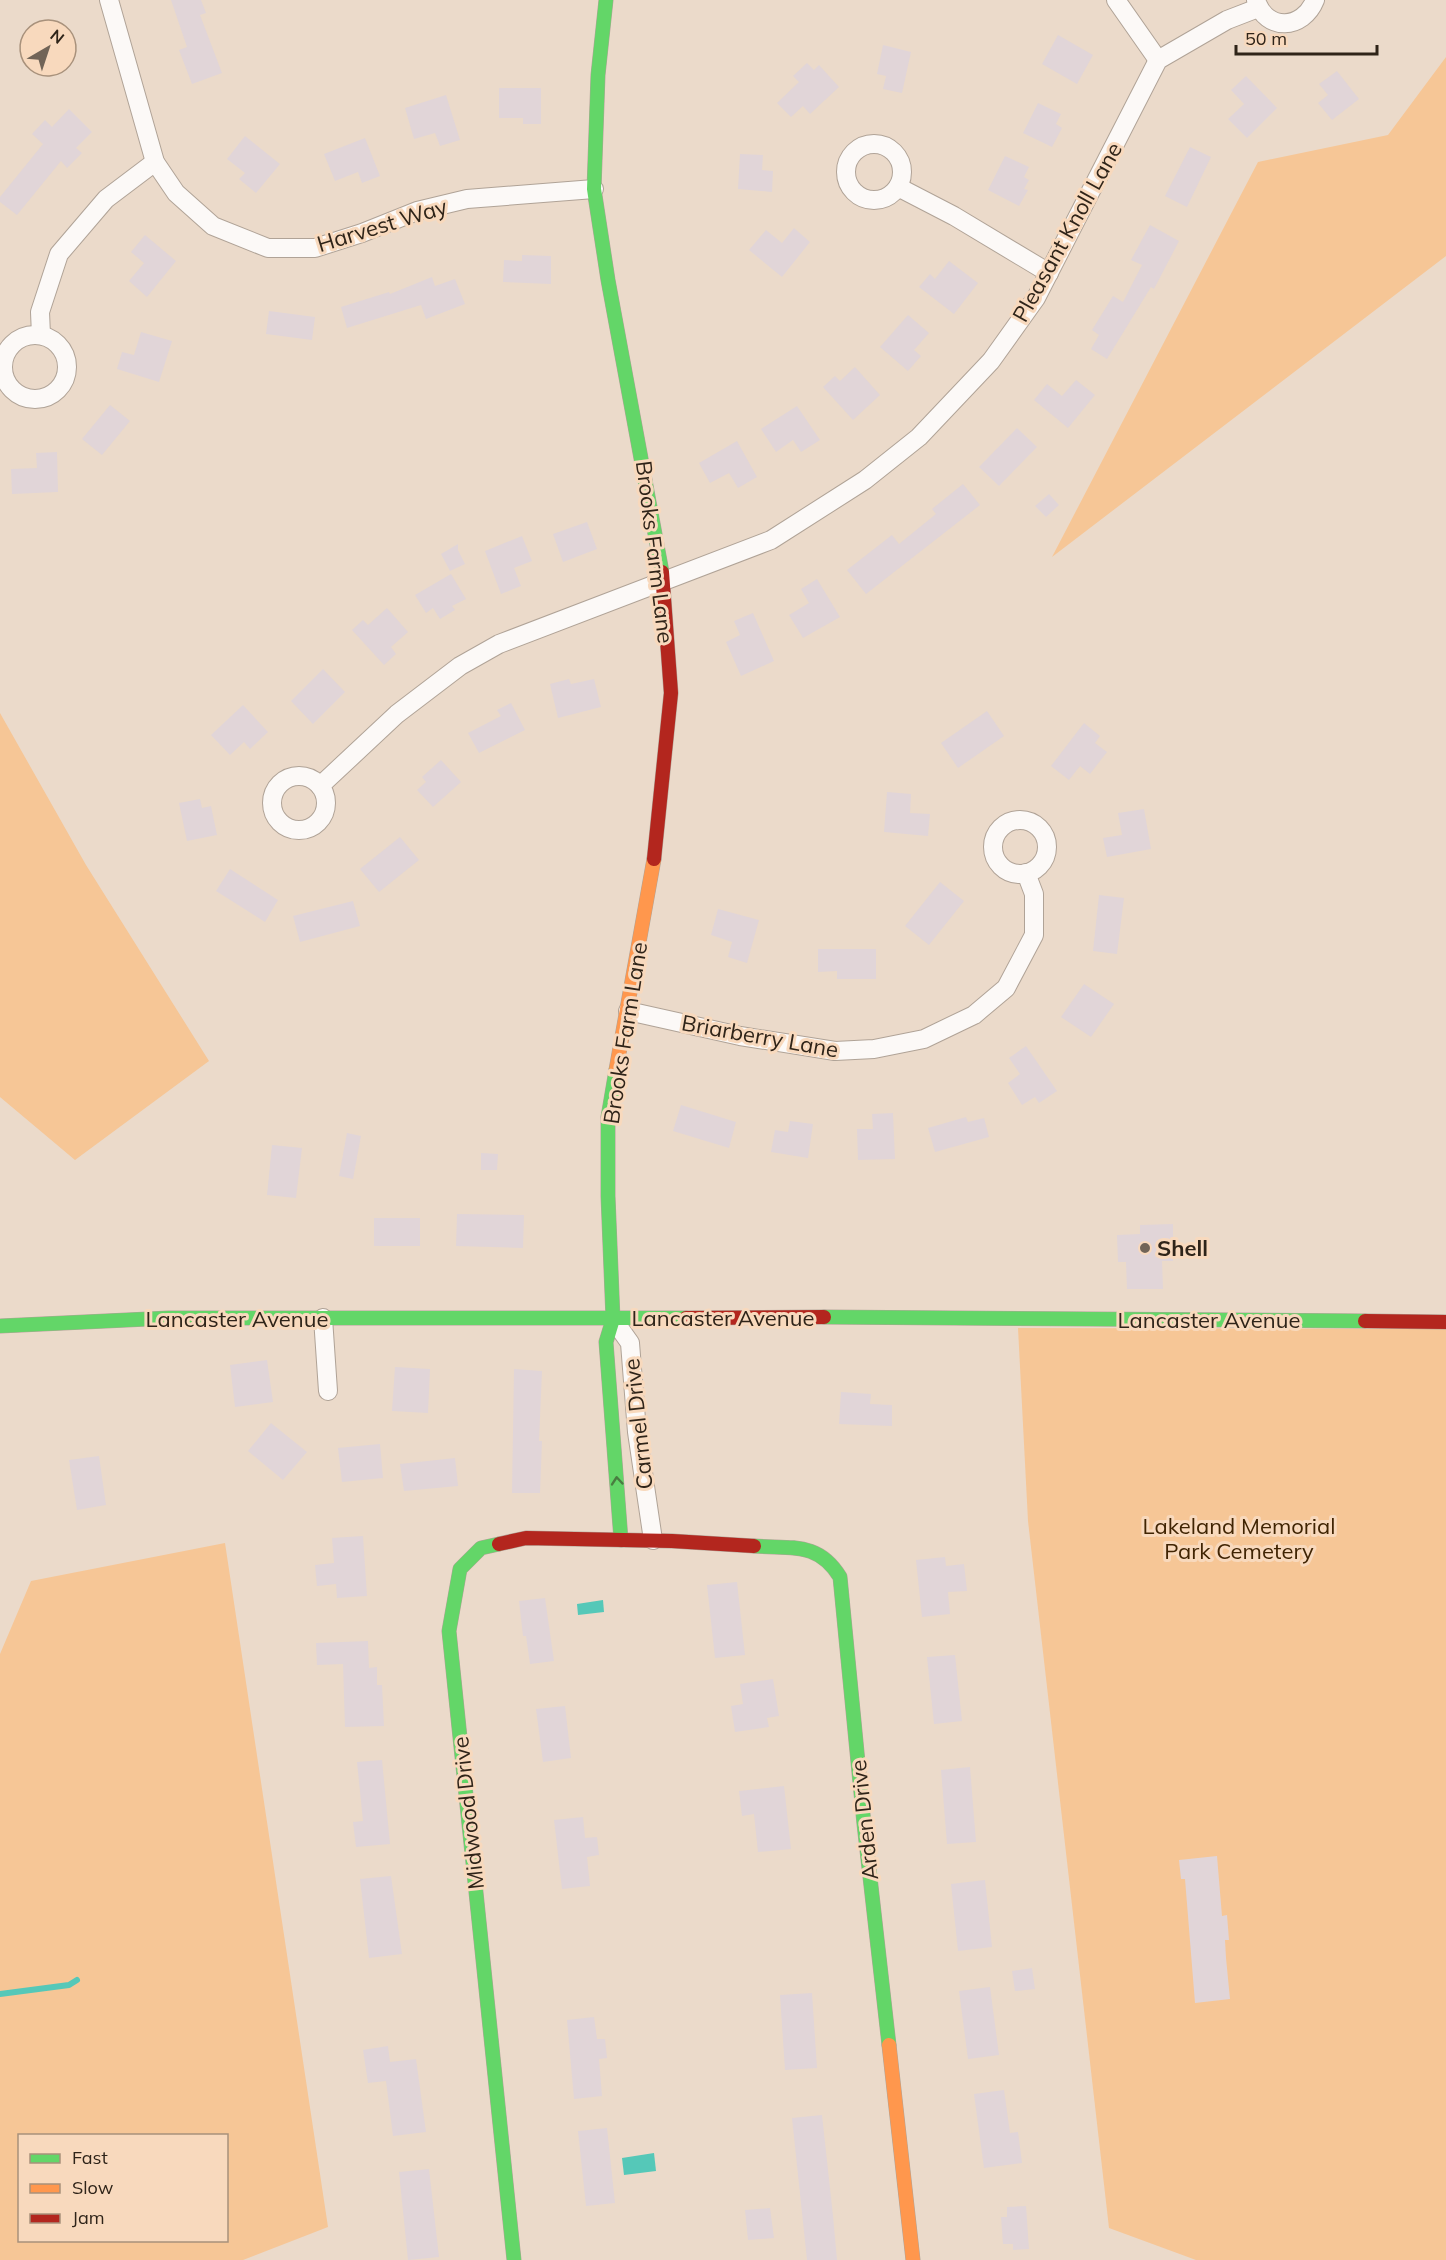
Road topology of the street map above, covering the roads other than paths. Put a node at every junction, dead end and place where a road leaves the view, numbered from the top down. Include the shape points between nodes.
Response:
1 (109, 0) edge
2 (606, 0) edge
3 (1116, 0) edge
4 (1315, 0) edge
5 (1257, 4) edge
6 (1158, 60) junction
7 (155, 162) junction
8 (898, 188) dead end
9 (594, 189) junction
10 (1049, 273) junction
11 (41, 335) dead end
12 (664, 582) junction
13 (320, 786) dead end
14 (1026, 873) dead end
15 (628, 1011) junction
16 (323, 1318) junction
17 (613, 1319) junction
18 (1446, 1322) edge
19 (0, 1326) edge
20 (328, 1391) dead end
21 (621, 1540) junction
22 (653, 1540) junction
23 (514, 2260) edge
24 (913, 2260) edge

1 - 7 street, Harvest Way
2 - 9 street, Brooks Farm Lane via 598,75
3 - 6 street
4 - 5 street via 1303,18 1284,23 1265,16
5 - 6 street
6 - 10 street, Pleasant Knoll Lane
7 - 9 street, Harvest Way via 176,194 213,226 268,248 315,248 417,211 467,199
7 - 11 street via 106,199 59,254 40,312
8 - 10 street via 954,216
9 - 12 street, Brooks Farm Lane
10 - 12 street, Pleasant Knoll Lane via 991,361 919,437 865,480 771,540
12 - 13 street, Pleasant Knoll Lane via 499,644 460,666 397,714
12 - 15 street, Brooks Farm Lane via 670,705 658,840
14 - 15 street, Briarberry Lane via 1034,894 1034,935 1006,988 974,1015 924,1039 874,1050 835,1051 740,1036
15 - 17 street, Brooks Farm Lane via 608,1117
16 - 17 street, Lancaster Avenue
16 - 19 street, Lancaster Avenue via 169,1318
16 - 20 street
17 - 18 street, Lancaster Avenue
21 -> 17 street, Carmel Drive via 606,1342
17 - 22 street, Carmel Drive via 630,1343 637,1432
21 - 22 street, Midwood Drive
21 - 23 street, Midwood Drive via 526,1538 481,1548 460,1569 449,1631
22 - 24 street, Arden Drive via 811,1550 830,1561 840,1577

